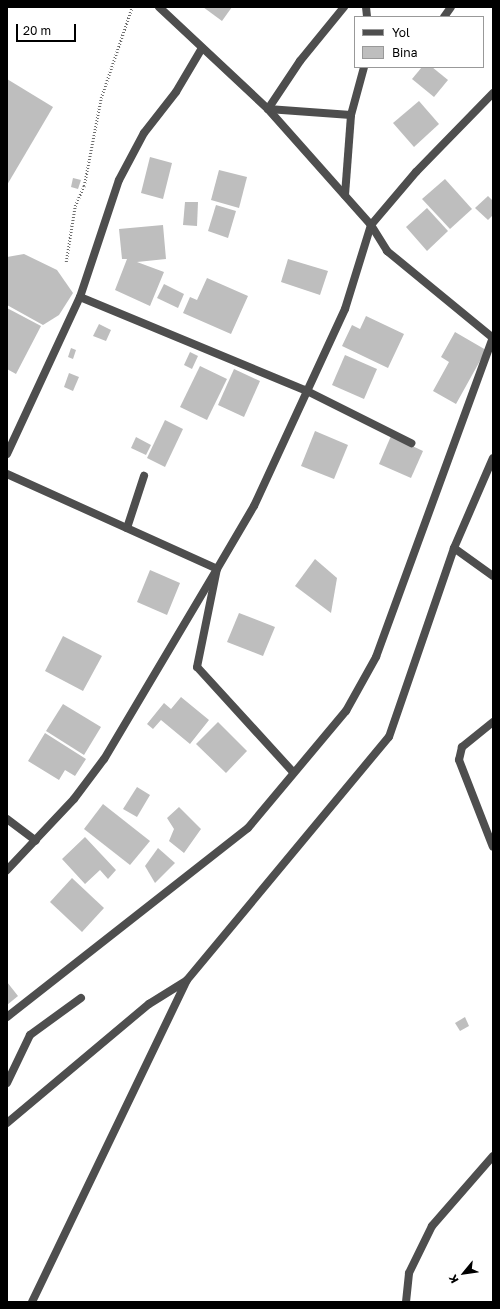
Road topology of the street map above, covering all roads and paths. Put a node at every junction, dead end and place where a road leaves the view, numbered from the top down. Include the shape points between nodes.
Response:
1 (132, 7) edge
2 (159, 7) edge
3 (344, 7) edge
4 (451, 7) edge
5 (445, 16) edge
6 (202, 48) junction
7 (364, 68) edge
8 (493, 93) edge
9 (268, 109) junction
10 (351, 115) junction
11 (345, 195) junction
12 (371, 225) junction
13 (66, 262) dead end
14 (80, 298) junction
15 (493, 338) edge
16 (305, 390) junction
17 (411, 443) dead end
18 (7, 454) edge
19 (493, 458) edge
20 (7, 474) edge
21 (144, 476) dead end
22 (127, 528) junction
23 (454, 548) junction
24 (217, 569) junction
25 (493, 576) edge
26 (493, 722) edge
27 (293, 772) junction
28 (7, 819) edge
29 (36, 841) junction
30 (493, 847) edge
31 (7, 870) edge
32 (186, 980) junction
33 (80, 998) dead end
34 (7, 1017) edge
35 (7, 1083) edge
36 (7, 1123) edge
37 (493, 1156) edge
38 (32, 1302) edge
39 (406, 1302) edge

1 - 13 path via 101,98 84,186 75,206
2 - 6 street
3 - 9 street via 300,61
4 - 5 street
6 - 9 street
6 - 14 street via 176,92 144,133 119,180
7 - 10 street
8 - 12 street via 416,172
9 - 10 street
9 - 11 street
10 - 11 street
11 - 12 street
12 - 15 street via 387,251
12 - 16 street via 345,309
14 - 16 street
14 - 18 street
15 - 27 street via 376,657 346,711
16 - 17 street
16 - 24 street via 254,506
19 - 23 street
20 - 22 street
21 - 22 street
22 - 24 street
23 - 25 street
23 - 32 street via 389,737
24 - 27 street via 198,667
24 - 29 street via 104,759
26 - 30 street via 462,747 459,760
27 - 34 street via 248,828
28 - 29 street
29 - 31 street
32 - 36 street via 149,1004
32 - 38 street
33 - 35 street via 30,1035
37 - 39 street via 432,1226 409,1273

